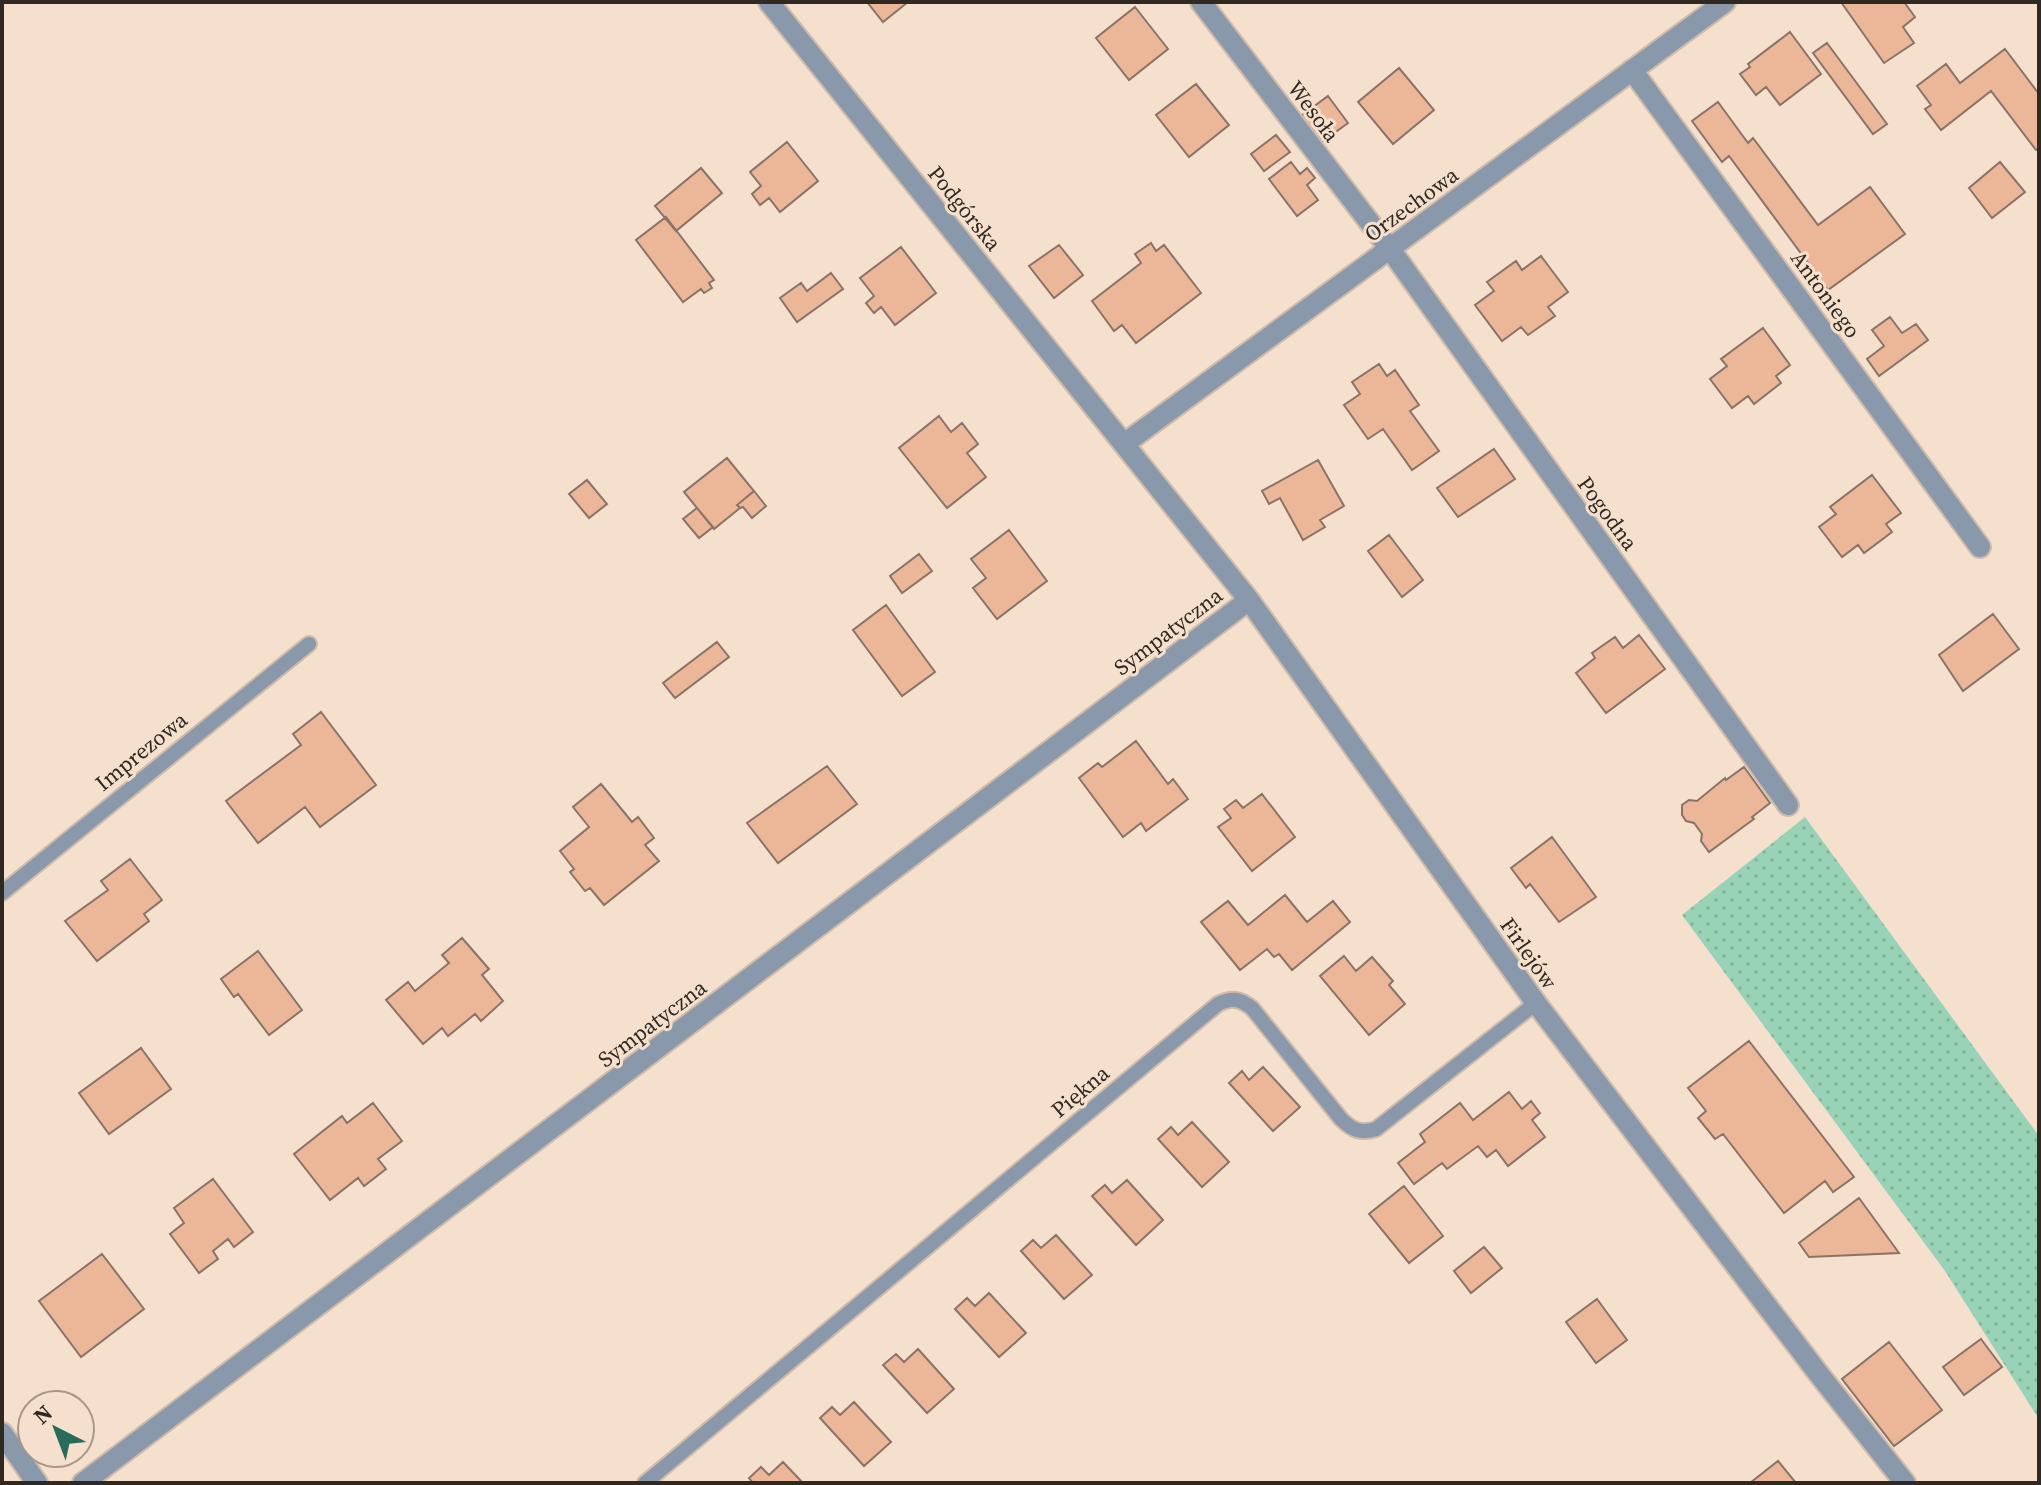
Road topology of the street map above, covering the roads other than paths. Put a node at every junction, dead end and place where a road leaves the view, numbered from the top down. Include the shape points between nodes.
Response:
1 (769, 2) edge
2 (1201, 2) edge
3 (1725, 2) edge
4 (1632, 70) junction
5 (1390, 249) junction
6 (1124, 444) junction
7 (1980, 547) dead end
8 (1249, 600) junction
9 (309, 644) dead end
10 (1788, 805) dead end
11 (2, 893) edge
12 (1536, 1003) junction
13 (2, 1433) edge
14 (37, 1483) edge
15 (83, 1483) edge
16 (645, 1483) edge
17 (1905, 1483) edge

1 - 6 street, Podgórska
2 - 5 street, Wesoła
3 - 4 street, Orzechowa
4 - 5 street, Orzechowa
4 - 7 street, Antoniego
5 - 6 street, Orzechowa
5 - 10 street, Pogodna
6 - 8 street, Firlejów
8 - 12 street, Firlejów
8 - 15 street, Sympatyczna
9 - 11 lane, Imprezowa
12 - 16 lane, Piękna via 1366,1133 1341,1119 1252,1008 1241,1000 1218,1004
12 - 17 street, Firlejów
13 - 14 street

